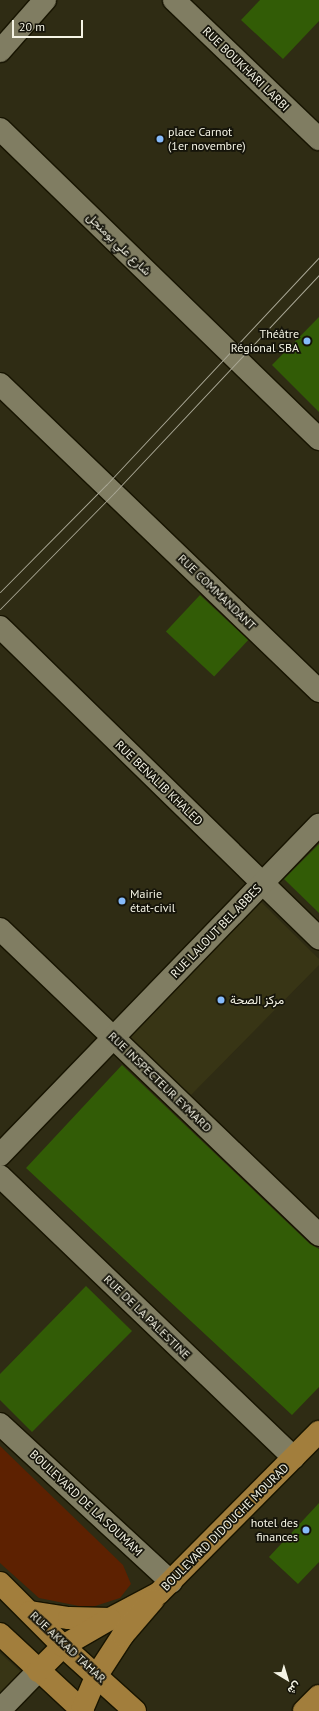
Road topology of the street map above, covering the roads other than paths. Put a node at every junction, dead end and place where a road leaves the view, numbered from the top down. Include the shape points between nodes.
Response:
1 (45, 0) edge
2 (174, 0) edge
3 (0, 50) edge
4 (0, 129) edge
5 (319, 139) edge
6 (0, 384) edge
7 (319, 439) edge
8 (0, 627) edge
9 (319, 691) edge
10 (319, 825) edge
11 (263, 884) junction
12 (0, 929) edge
13 (319, 938) edge
14 (112, 1037) junction
15 (0, 1155) edge
16 (0, 1176) edge
17 (319, 1234) edge
18 (0, 1424) edge
19 (319, 1432) edge
20 (294, 1458) junction
21 (0, 1583) edge
22 (165, 1588) junction
23 (30, 1612) junction
24 (110, 1619) junction
25 (0, 1634) edge
26 (63, 1646) junction
27 (38, 1671) junction
28 (97, 1675) junction
29 (319, 1696) edge
30 (0, 1710) edge
31 (83, 1711) edge
32 (135, 1711) edge
33 (304, 1711) edge

1 - 3 street
2 - 5 street, RUE BOUKHARI LARBI
4 - 7 street, شارع علي بومنجل
6 - 9 street, RUE COMMANDANT
8 - 11 street, RUE BENALIB KHALED
10 - 11 street, RUE LALOUT BEL ABBES
11 - 13 street, RUE BENALIB KHALED
11 - 14 street, RUE LALOUT BEL ABBES
12 - 14 street, RUE INSPECTEUR EYMARD
14 - 15 street, RUE LALOUT BEL ABBES
14 - 17 street, RUE INSPECTEUR EYMARD
16 - 20 street, RUE DE LA PALESTINE
18 - 22 street, BOULEVARD DE LA SOUMAM
19 - 20 main road, BOULEVARD DIDOUCHE MOURAD
20 - 22 main road, BOULEVARD DIDOUCHE MOURAD
21 - 23 main road, RUE AKKAD TAHAR
22 - 24 main road, BOULEVARD DIDOUCHE MOURAD
22 - 28 main road via 123,1635
23 - 24 main road, BOULEVARD DIDOUCHE MOURAD via 69,1618
23 - 26 main road, RUE AKKAD TAHAR
24 - 26 main road
25 - 27 main road
26 - 27 main road
26 - 28 main road, RUE AKKAD TAHAR
27 - 30 street
27 - 31 main road
28 - 31 main road
28 - 32 main road, RUE AKKAD TAHAR
29 - 33 main road

